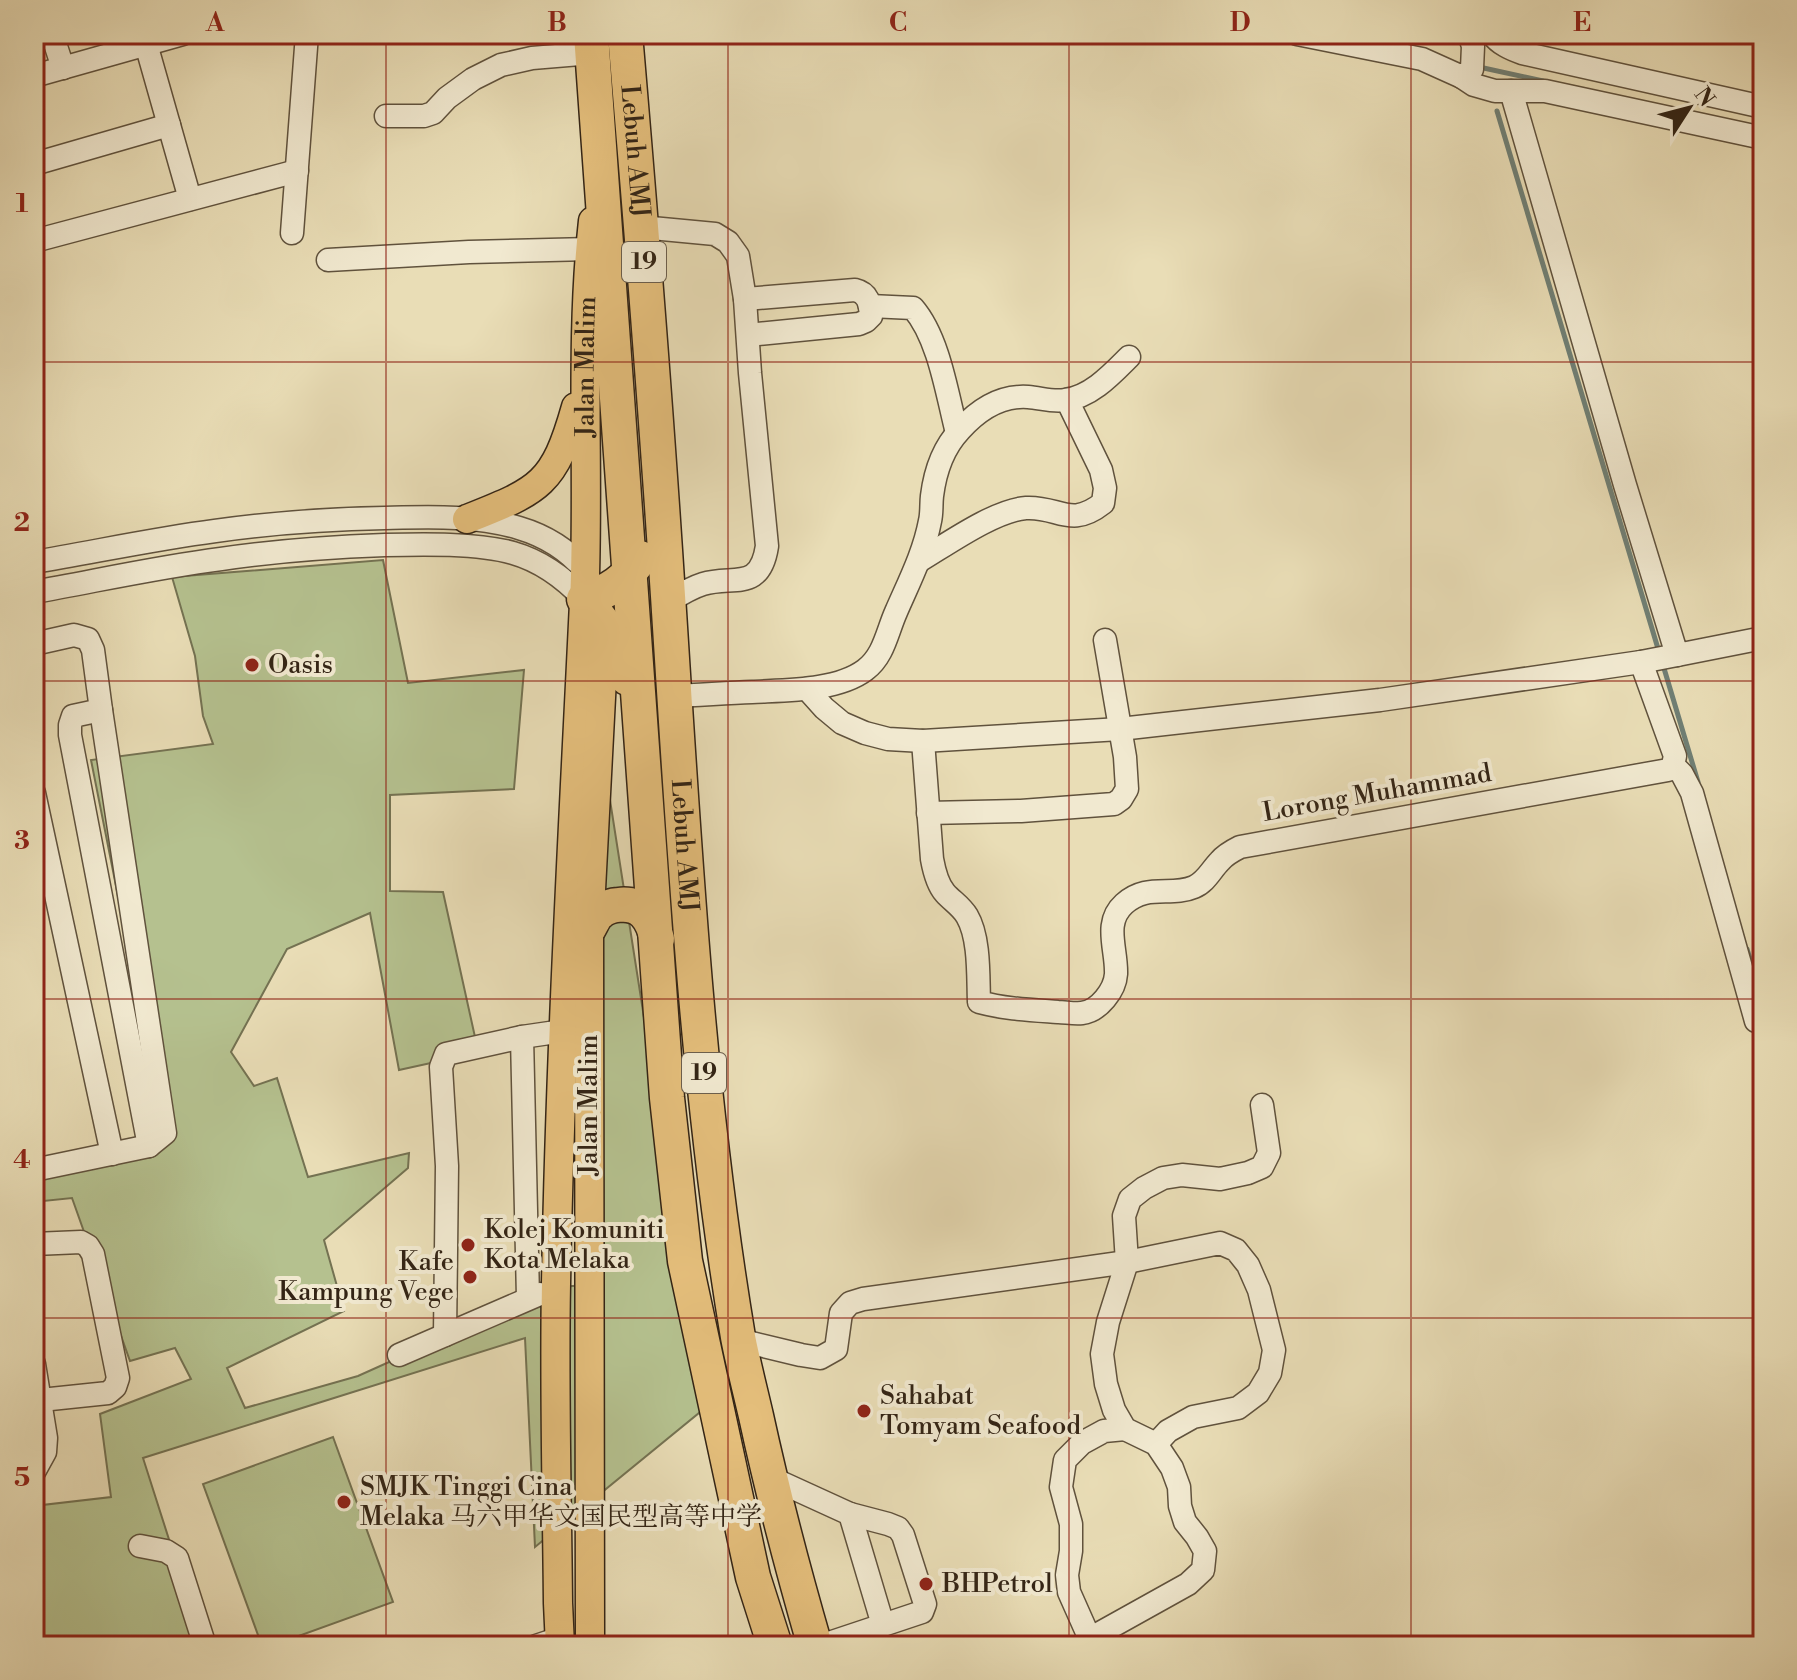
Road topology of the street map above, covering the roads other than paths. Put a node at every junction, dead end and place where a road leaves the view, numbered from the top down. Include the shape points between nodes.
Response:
1 (52, 34) edge
2 (183, 34) edge
3 (307, 34) edge
4 (625, 34) edge
5 (1297, 34) edge
6 (1478, 38) edge
7 (592, 43) edge
8 (146, 44) junction
9 (63, 68) junction
10 (1467, 73) junction
11 (34, 76) edge
12 (1511, 91) junction
13 (1763, 107) edge
14 (386, 116) dead end
15 (169, 125) junction
16 (1763, 138) edge
17 (34, 164) edge
18 (600, 165) junction
19 (297, 171) junction
20 (190, 199) junction
21 (641, 227) junction
22 (292, 233) dead end
23 (34, 241) edge
24 (590, 249) junction
25 (328, 260) dead end
26 (745, 299) junction
27 (870, 306) junction
28 (748, 335) junction
29 (1129, 357) dead end
30 (584, 378) junction
31 (1067, 400) junction
32 (957, 433) junction
33 (661, 490) junction
34 (467, 519) junction
35 (919, 561) junction
36 (34, 562) edge
37 (631, 573) junction
38 (34, 592) edge
39 (594, 597) junction
40 (668, 602) junction
41 (1763, 638) edge
42 (1105, 640) dead end
43 (34, 644) edge
44 (1658, 658) junction
45 (807, 689) junction
46 (673, 696) junction
47 (101, 710) junction
48 (1120, 729) junction
49 (923, 741) junction
50 (1673, 765) junction
51 (645, 792) junction
52 (34, 793) edge
53 (928, 813) junction
54 (589, 928) junction
55 (657, 939) junction
56 (1756, 1021) dead end
57 (563, 1031) junction
58 (522, 1037) junction
59 (1262, 1105) dead end
60 (149, 1146) junction
61 (112, 1154) junction
62 (34, 1168) edge
63 (34, 1244) edge
64 (1127, 1262) junction
65 (556, 1287) junction
66 (528, 1298) junction
67 (445, 1335) junction
68 (739, 1340) junction
69 (399, 1355) dead end
70 (34, 1364) edge
71 (41, 1400) junction
72 (1125, 1429) junction
73 (1156, 1444) junction
74 (34, 1472) edge
75 (769, 1477) junction
76 (850, 1514) junction
77 (140, 1546) dead end
78 (883, 1625) junction
79 (1092, 1642) edge
80 (552, 1643) edge
81 (205, 1646) edge
82 (590, 1646) edge
83 (775, 1646) edge
84 (818, 1646) edge

1 - 9 street
2 - 8 street
3 - 19 street
4 - 21 highway, Lebuh AMJ / 19
5 - 10 street
6 - 10 street
6 - 13 street via 1494,38 1522,53
7 - 14 street via 501,65 473,79 433,113
7 - 18 highway, Lebuh AMJ / 19
8 - 9 street
8 - 15 street
9 - 11 street
10 - 12 street via 1474,85
12 - 16 street via 1565,94
12 - 44 street via 1625,485
15 - 17 street
15 - 20 street
18 - 24 main road, Jalan Malim / 19
18 - 37 highway, Lebuh AMJ / 19
19 - 20 street
19 - 22 street
20 - 23 street
21 - 26 street via 715,234 728,242 738,256
21 - 33 highway, Lebuh AMJ / 19
24 - 25 street
24 - 30 main road, Jalan Malim / 19
26 - 27 street via 855,290
26 - 28 street
27 - 28 street via 871,316 859,324
27 - 32 street via 913,308 922,318
28 - 40 street via 765,559 749,578 705,583
29 - 31 street via 1087,392
30 - 34 main road via 553,468 526,494
30 - 39 main road, Jalan Malim / 19
31 - 32 street via 1013,397 992,404
31 - 35 street via 1101,470 1103,503 1076,516 1025,508 1006,513
32 - 35 street via 936,470
33 - 37 highway via 652,533
33 - 40 highway, Lebuh AMJ / 19
34 - 36 street via 320,519
34 - 39 street via 516,527 554,542 572,555
35 - 45 street via 880,654 865,671
37 - 39 highway
37 - 51 highway, Lebuh AMJ / 19
38 - 39 street via 219,559 419,544 514,553
39 - 51 highway via 623,661
39 - 54 main road, Jalan Malim / 19
39 - 57 main road, Jalan Malim / 19
40 - 46 highway, Lebuh AMJ / 19
41 - 44 street
42 - 48 street
43 - 47 street via 74,635 88,639
44 - 48 street via 1380,700
44 - 50 street
45 - 46 street
45 - 49 street via 842,723 888,739
46 - 68 highway, Lebuh AMJ / 19 via 700,1032
47 - 60 street via 165,1133
47 - 60 street via 73,716 70,735
48 - 49 street
48 - 53 street via 1127,789 1114,804
49 - 53 street
50 - 53 street, Lorong Muhammad via 1240,847 1195,887 1156,890 1124,904 1111,930 1116,974 1112,988 1085,1013 979,1002 973,932 935,875
50 - 56 street via 1692,793
51 - 55 highway, Lebuh AMJ / 19
52 - 61 street
54 - 55 highway via 599,912 631,905 653,923
54 - 82 main road, Jalan Malim / 19
55 - 83 highway, Lebuh AMJ / 19 via 685,1261 753,1577
57 - 58 street
57 - 65 main road, Jalan Malim / 19
58 - 66 street
58 - 67 street via 446,1054 441,1067 447,1166
59 - 64 street via 1269,1153 1262,1167 1220,1179 1163,1178 1144,1188 1130,1199 1124,1216
60 - 61 street
61 - 62 street
63 - 71 street via 88,1246 118,1378 108,1393
64 - 68 street via 850,1303 841,1313 836,1349 820,1358
64 - 72 street via 1102,1354 1106,1384
64 - 73 street via 1220,1243 1236,1250 1259,1290 1274,1350 1270,1373 1258,1393 1238,1408 1193,1417
65 - 66 street
65 - 80 main road, Jalan Malim / 19 via 558,1603
66 - 67 street
67 - 69 street
68 - 75 highway, Lebuh AMJ / 19
70 - 71 street
71 - 74 street via 45,1452
72 - 73 street
72 - 79 street via 1104,1431 1065,1460 1061,1487 1071,1524 1069,1592
73 - 79 street via 1172,1468 1185,1522 1205,1551 1203,1570
75 - 76 street
75 - 84 highway, Lebuh AMJ / 19
76 - 78 street
76 - 78 street via 898,1528 925,1604 922,1612
77 - 81 street via 177,1558
78 - 84 street

